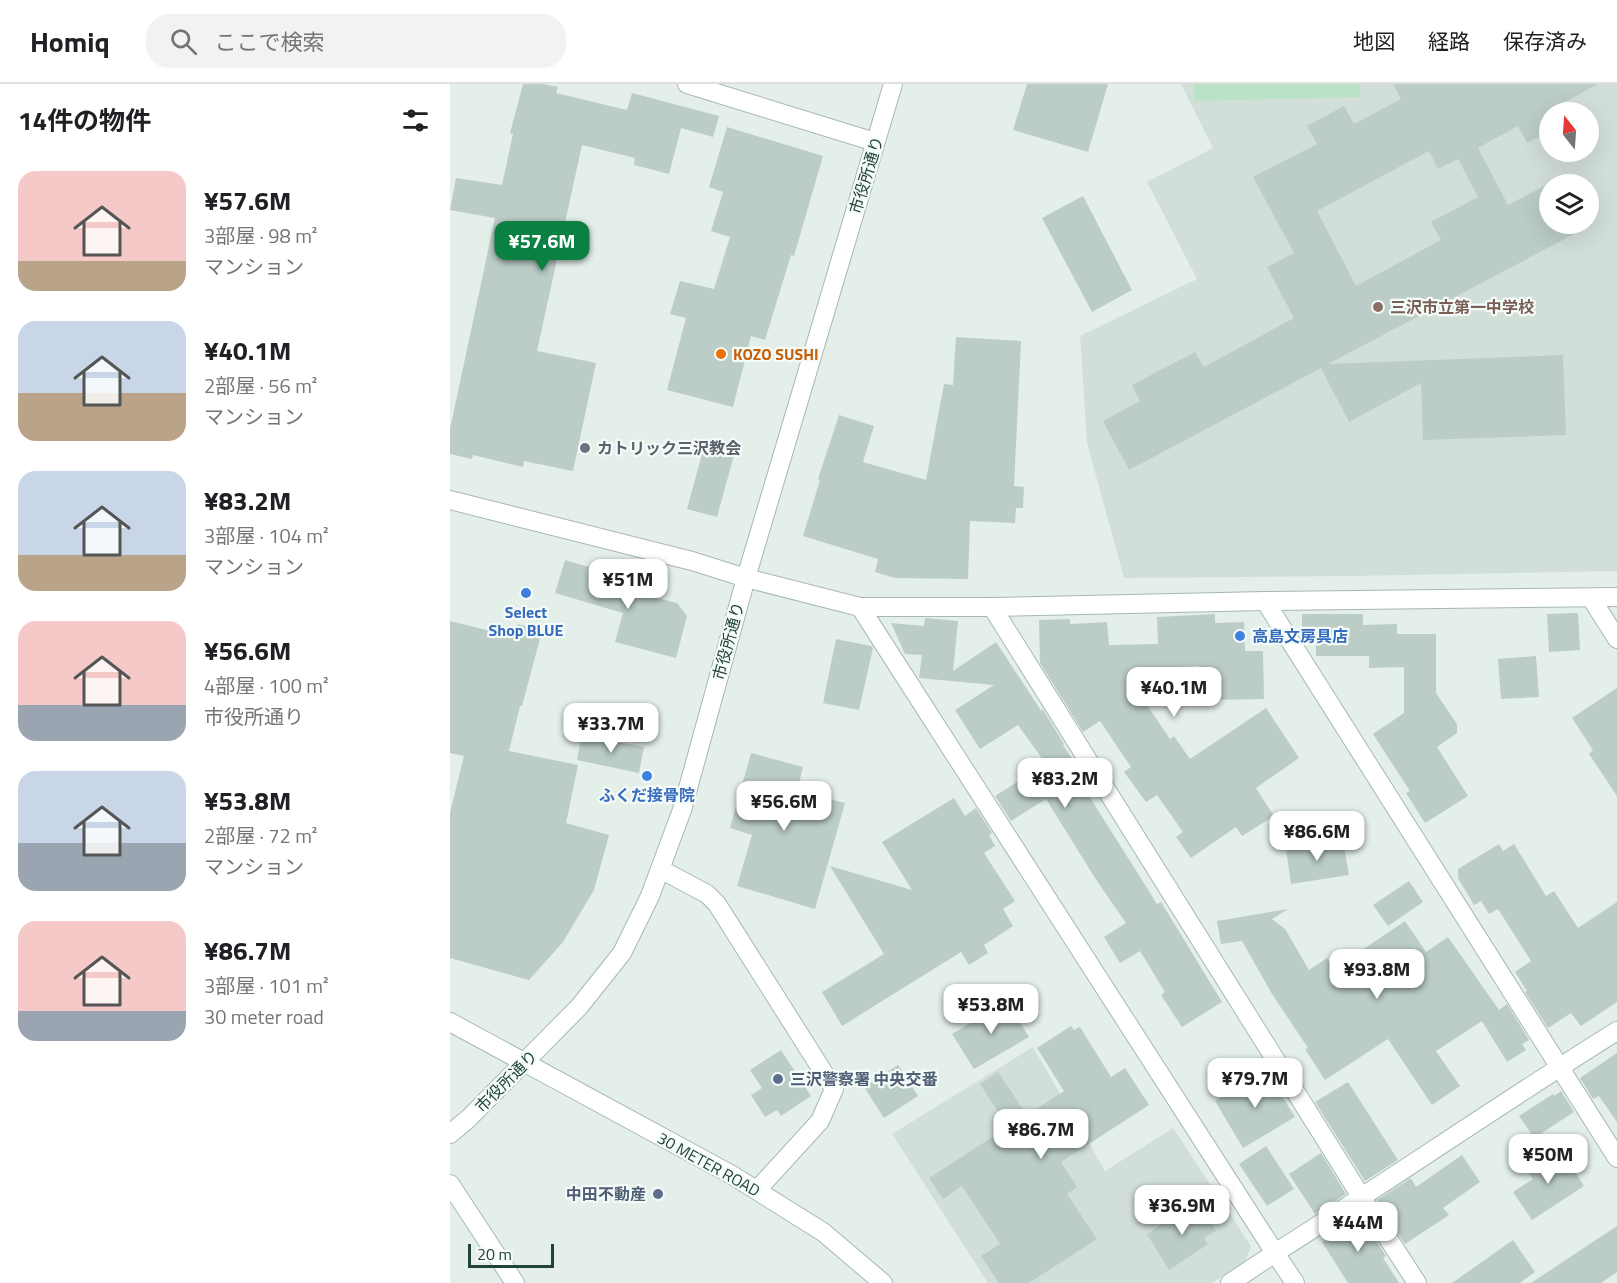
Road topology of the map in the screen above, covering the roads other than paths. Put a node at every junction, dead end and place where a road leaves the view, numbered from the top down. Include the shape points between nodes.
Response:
1 (687, 84) edge
2 (893, 84) edge
3 (876, 142) junction
4 (450, 500) edge
5 (746, 578) junction
6 (1617, 597) edge
7 (1591, 598) junction
8 (1265, 601) junction
9 (860, 607) junction
10 (992, 608) junction
11 (1617, 639) edge
12 (660, 869) junction
13 (450, 1022) edge
14 (1617, 1031) edge
15 (524, 1063) junction
16 (1559, 1067) junction
17 (450, 1134) edge
18 (1617, 1158) edge
19 (450, 1184) edge
20 (757, 1190) junction
21 (1362, 1198) junction
22 (1275, 1253) junction
23 (515, 1283) edge
24 (883, 1283) edge
25 (1230, 1283) edge
26 (1294, 1283) edge
27 (1418, 1283) edge

1 - 3 street
2 - 3 street, 市役所通り
3 - 5 street, 市役所通り
4 - 5 street
5 - 9 street
5 - 12 street, 市役所通り via 682,810
6 - 7 street
7 - 8 street
7 - 11 street
8 - 10 street
8 - 16 street
9 - 10 street
9 - 22 street
10 - 21 street
12 - 15 street, 市役所通り via 622,953 579,1007
12 - 20 street via 707,894 717,904 834,1089 819,1121
13 - 15 street, 30 METER ROAD
14 - 16 street
15 - 17 street, 市役所通り
15 - 20 street, 30 METER ROAD
16 - 18 street
16 - 21 street
19 - 23 street
20 - 24 street, 30 METER ROAD via 823,1232
21 - 22 street
21 - 27 street
22 - 25 street
22 - 26 street

